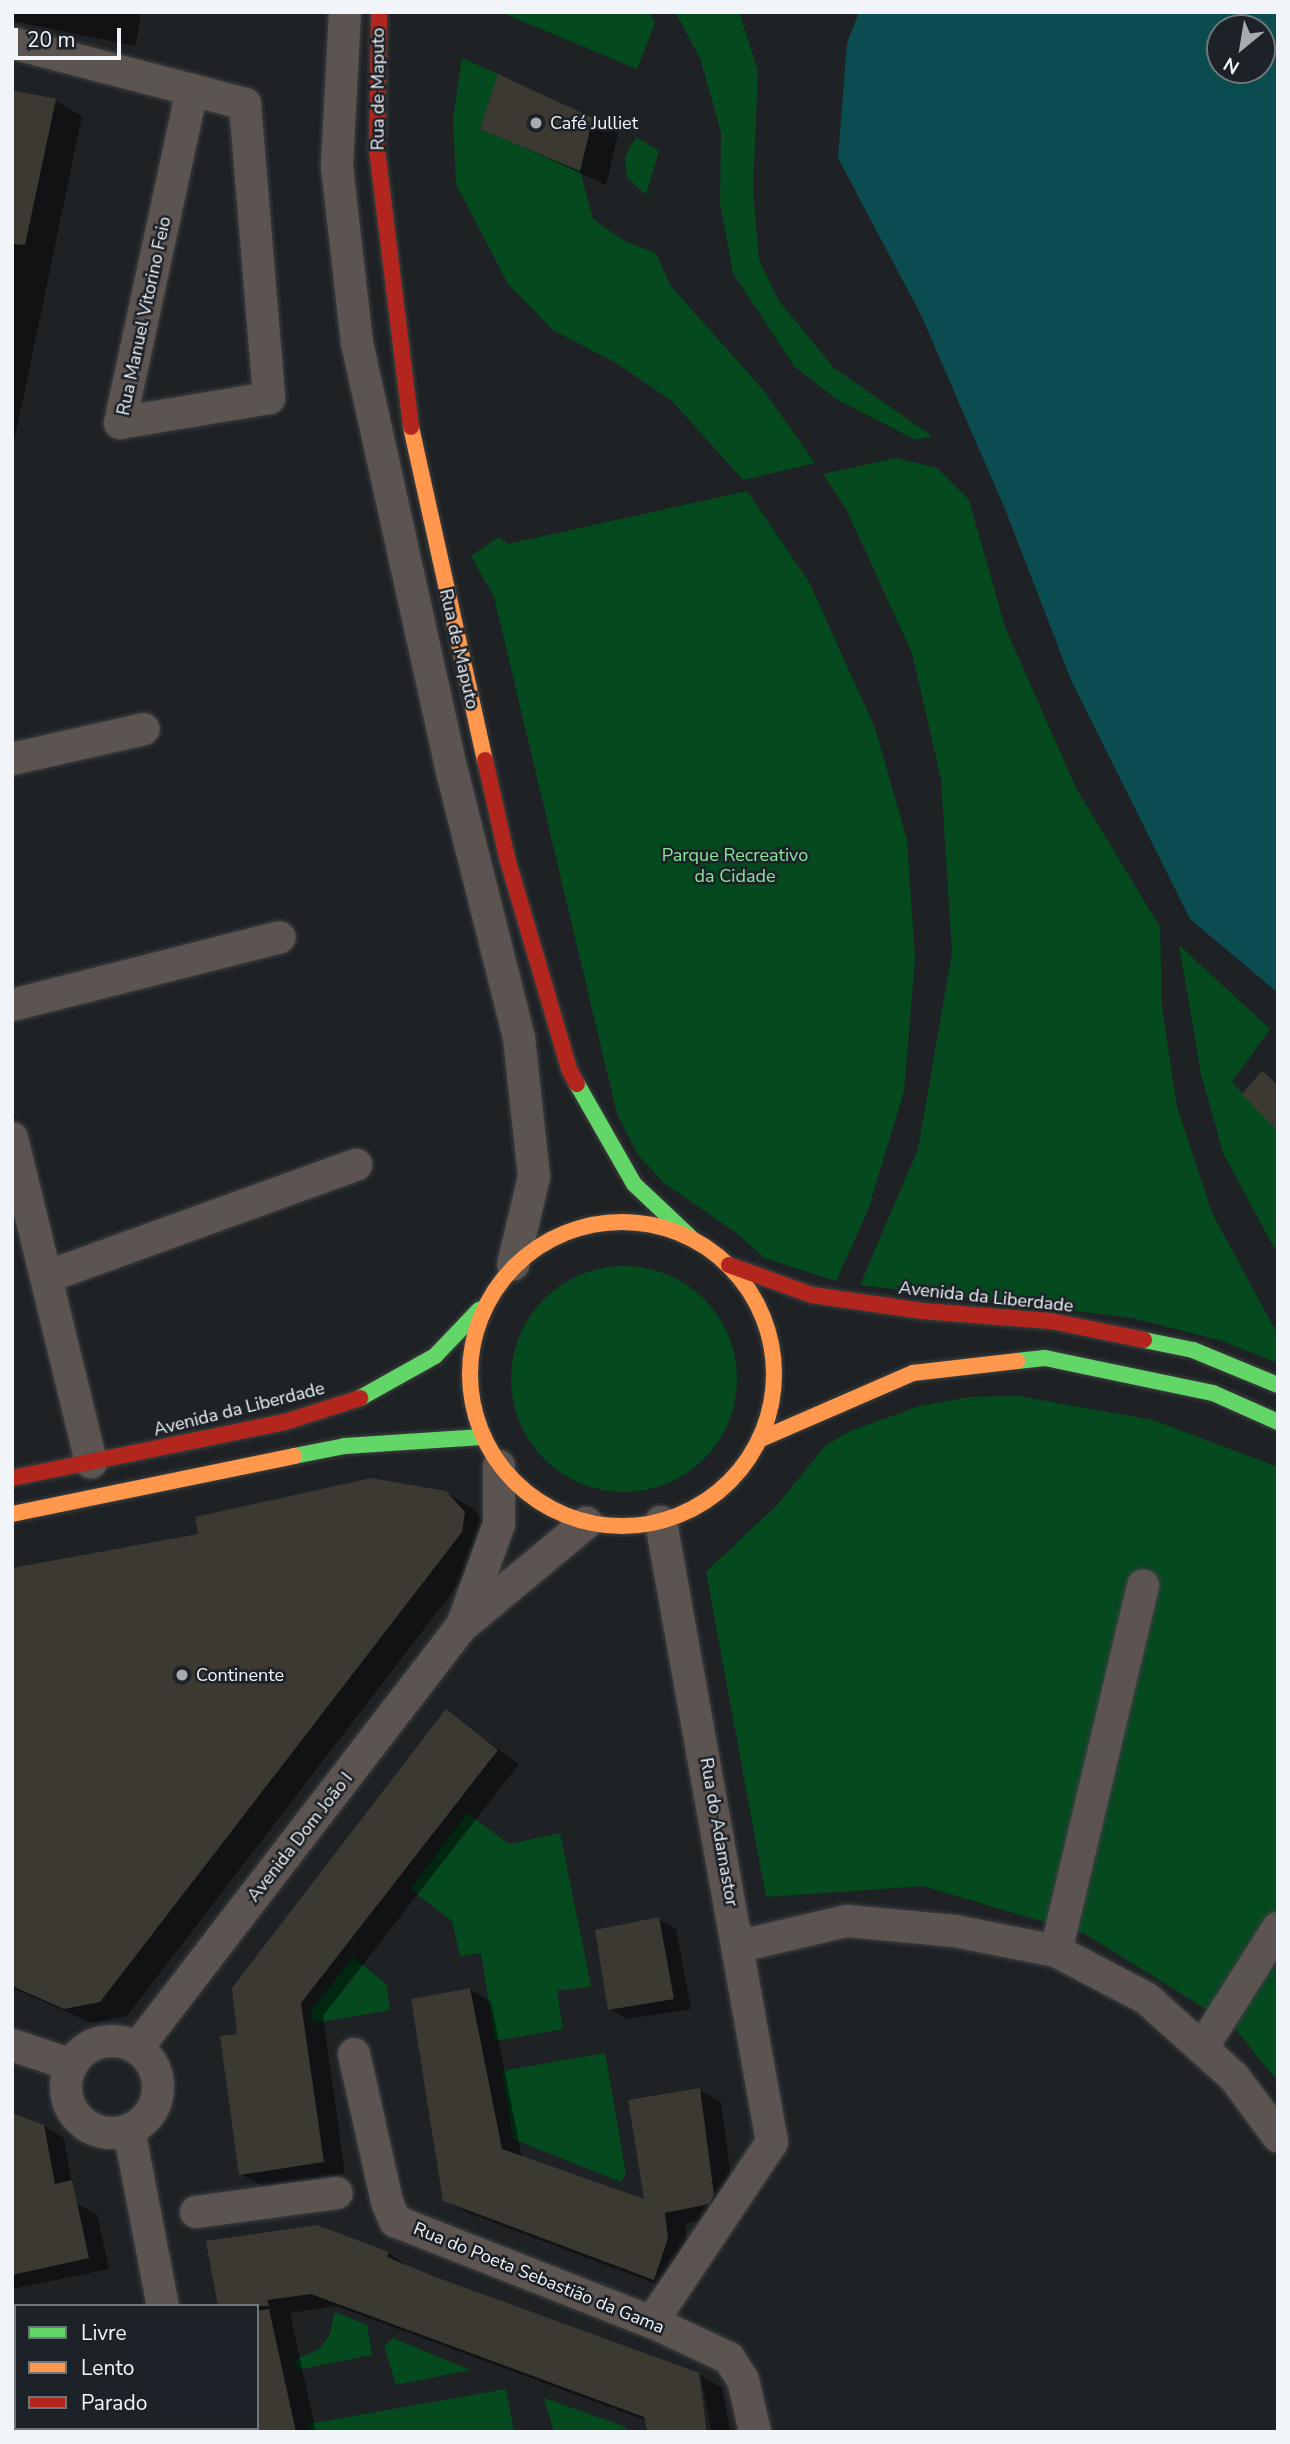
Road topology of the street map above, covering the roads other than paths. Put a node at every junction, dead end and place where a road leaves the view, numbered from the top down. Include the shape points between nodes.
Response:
1 (345, 12) edge
2 (379, 12) edge
3 (12, 43) edge
4 (192, 90) junction
5 (144, 729) dead end
6 (12, 759) edge
7 (280, 937) dead end
8 (12, 1005) edge
9 (12, 1138) edge
10 (356, 1165) dead end
11 (690, 1237) junction
12 (513, 1265) junction
13 (729, 1265) junction
14 (46, 1278) junction
15 (486, 1303) junction
16 (1278, 1385) edge
17 (1278, 1422) edge
18 (482, 1437) junction
19 (761, 1439) junction
20 (91, 1463) junction
21 (499, 1466) junction
22 (12, 1478) edge
23 (12, 1514) edge
24 (661, 1522) junction
25 (586, 1523) junction
26 (1143, 1585) dead end
27 (461, 1627) junction
28 (1278, 1928) edge
29 (740, 1946) junction
30 (1056, 1951) junction
31 (12, 2045) edge
32 (138, 2047) junction
33 (1202, 2048) junction
34 (354, 2054) dead end
35 (72, 2065) junction
36 (130, 2130) junction
37 (1278, 2136) edge
38 (337, 2193) dead end
39 (196, 2212) dead end
40 (163, 2304) edge
41 (652, 2322) junction
42 (755, 2432) edge

1 - 12 street, Rua de Maputo via 337,167 357,342 453,775 519,1038 534,1177
2 - 11 main road, Rua de Maputo via 377,150 414,448 507,858 569,1069 634,1184
3 - 4 street, Rua Manuel Vitorino Feio
4 - 4 street, Rua Manuel Vitorino Feio via 245,104 269,398 120,423
5 - 6 street
7 - 8 street
9 - 14 street
10 - 14 street
11 - 12 main road via 644,1223 596,1223 552,1238
11 - 13 main road
12 - 15 main road
13 - 16 main road, Avenida da Liberdade via 812,1295 923,1311 1051,1321 1193,1350
13 - 19 main road via 752,1295 768,1329 773,1354 772,1404
14 - 20 street
15 - 18 main road via 471,1347 469,1392
15 - 20 main road, Avenida da Liberdade via 435,1356 366,1396 285,1422
17 - 19 main road via 1213,1393 1045,1358 913,1373
18 - 21 main road
18 - 23 main road via 345,1447
19 - 24 main road via 736,1476 711,1498
20 - 22 main road, Avenida da Liberdade
21 - 25 main road via 551,1510
21 - 27 street, Avenida Dom João I via 499,1524
24 - 25 main road via 624,1527
24 - 29 street, Rua do Adamastor
25 - 27 street, Avenida Dom João I
26 - 30 street
27 - 32 street, Avenida Dom João I
28 - 33 street
29 - 30 street via 847,1921 955,1931
29 - 41 street, Rua do Adamastor via 772,2142
30 - 33 street via 1146,1998
31 - 35 street
32 - 35 street via 102,2042 87,2048
32 - 36 street via 155,2068 159,2086 157,2103 143,2122
33 - 37 street via 1234,2077
34 - 41 street, Rua do Poeta Sebastião da Gama via 395,2221
35 - 36 street via 66,2087 78,2118 108,2134
36 - 40 street
38 - 39 street
41 - 42 street, Rua do Poeta Sebastião da Gama via 729,2358 743,2380

